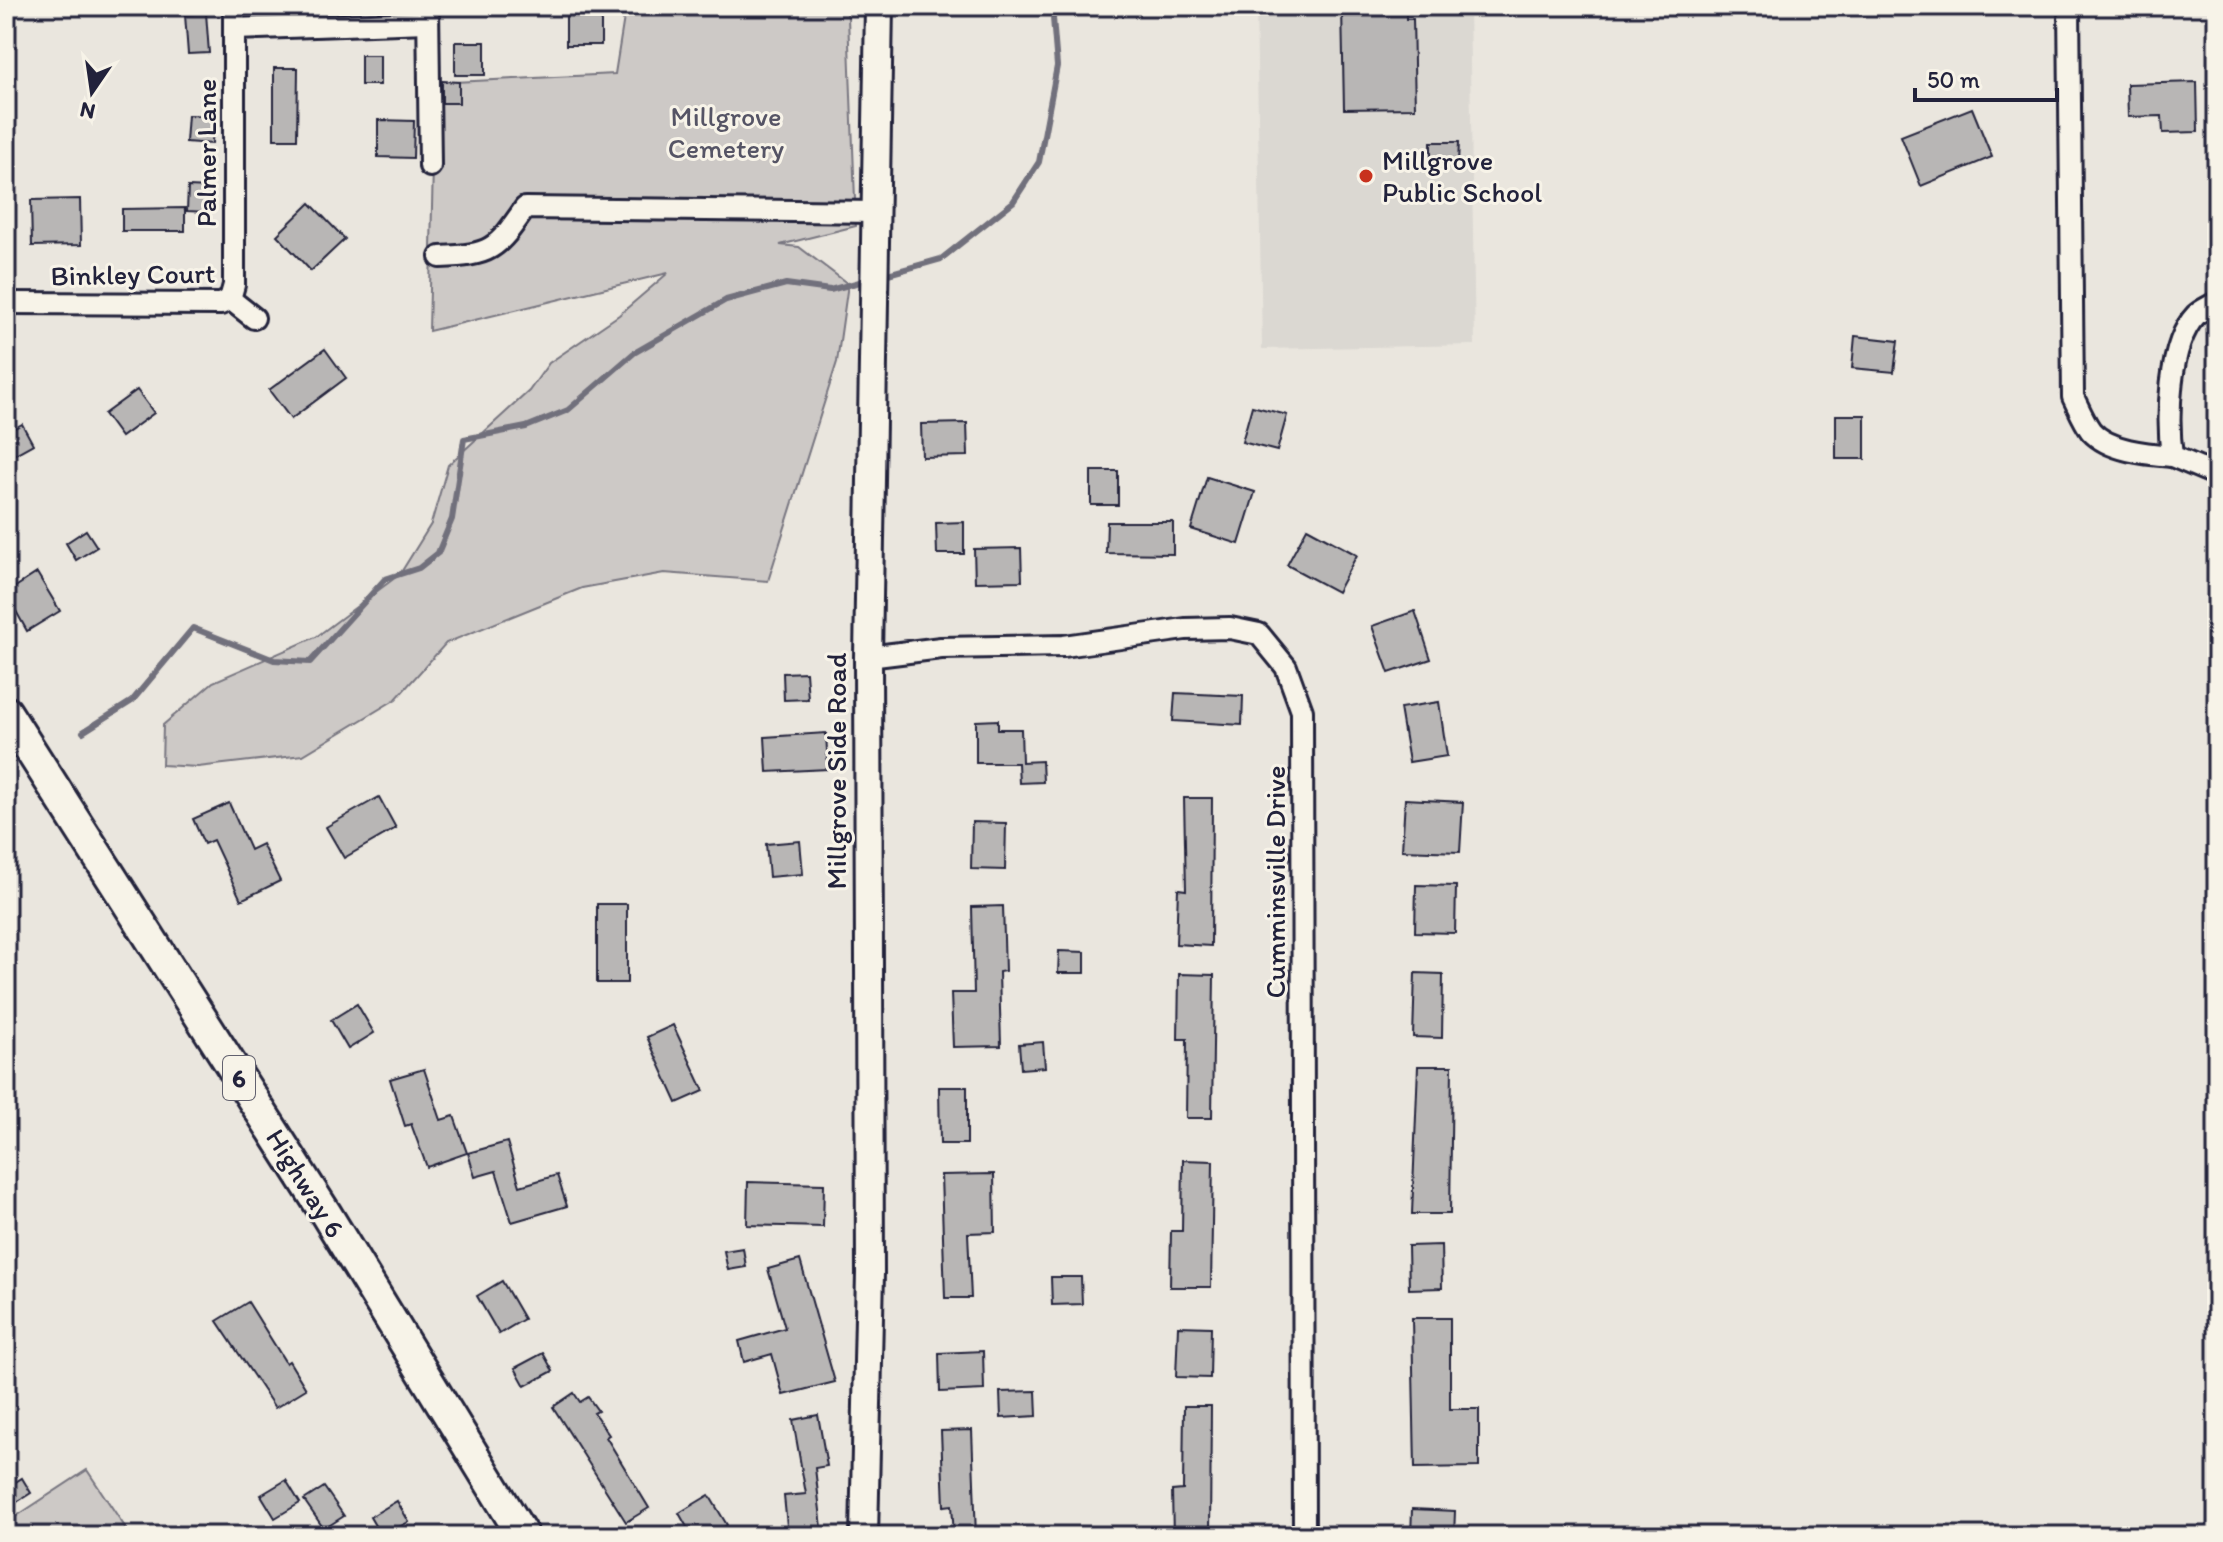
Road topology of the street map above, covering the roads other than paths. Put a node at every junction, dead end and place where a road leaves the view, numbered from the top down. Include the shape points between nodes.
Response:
1 (234, 6) edge
2 (879, 6) edge
3 (2069, 6) edge
4 (427, 14) edge
5 (234, 29) junction
6 (430, 166) dead end
7 (876, 212) junction
8 (440, 257) dead end
9 (230, 299) junction
10 (2217, 302) edge
11 (6, 303) edge
12 (254, 318) dead end
13 (2172, 456) junction
14 (2217, 475) edge
15 (868, 657) junction
16 (6, 712) edge
17 (523, 1536) edge
18 (864, 1536) edge
19 (1304, 1536) edge

1 - 5 street, Palmer Lane
2 - 7 main road, Millgrove Side Road
3 - 13 street via 2073,397 2092,432 2109,443
4 - 5 street
4 - 6 street
5 - 9 street, Palmer Lane
7 - 8 street via 525,208 502,242 476,255
7 - 15 main road, Millgrove Side Road
9 - 11 street, Binkley Court via 216,304
9 - 12 street, Binkley Court
10 - 13 street via 2196,315 2183,338 2167,423
13 - 14 street
15 - 18 main road, Millgrove Side Road via 870,1273
15 - 19 street, Cumminsville Drive via 941,648 1064,646 1230,628 1259,634 1286,667 1302,711
16 - 17 highway, Highway 6 / 6 via 326,1214

